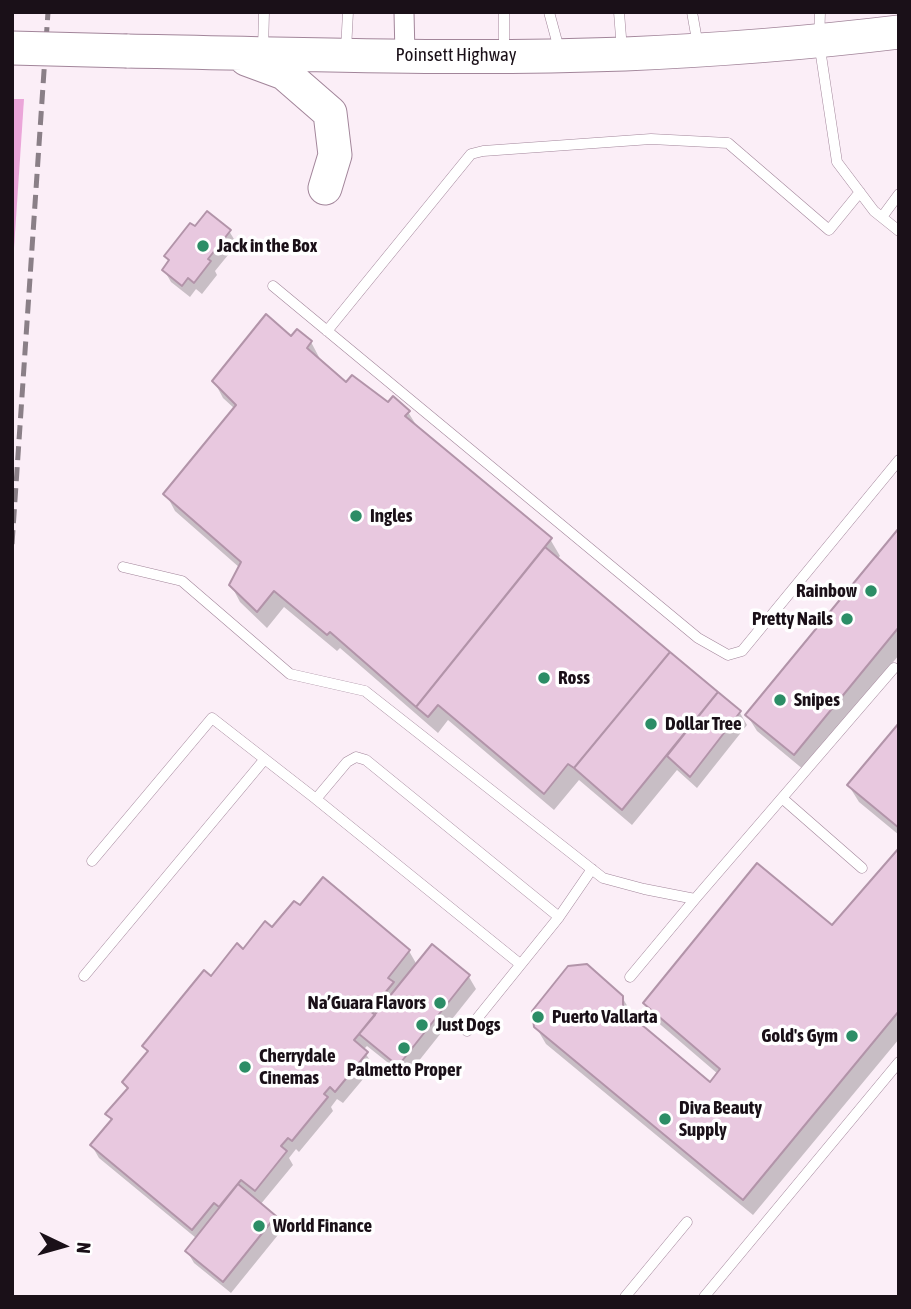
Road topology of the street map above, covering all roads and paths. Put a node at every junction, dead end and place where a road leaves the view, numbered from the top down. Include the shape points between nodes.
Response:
1 (264, 12) edge
2 (348, 12) edge
3 (404, 12) edge
4 (503, 12) edge
5 (549, 12) edge
6 (619, 12) edge
7 (692, 12) edge
8 (820, 27) edge
9 (899, 32) edge
10 (12, 48) edge
11 (698, 50) junction
12 (247, 53) junction
13 (345, 54) junction
14 (622, 54) junction
15 (405, 55) junction
16 (504, 55) junction
17 (560, 55) junction
18 (325, 188) dead end
19 (860, 192) junction
20 (899, 194) edge
21 (882, 217) junction
22 (899, 231) edge
23 (273, 286) dead end
24 (327, 331) junction
25 (899, 460) edge
26 (123, 567) dead end
27 (894, 668) dead end
28 (264, 760) junction
29 (782, 798) junction
30 (316, 799) junction
31 (92, 861) dead end
32 (862, 868) dead end
33 (593, 869) junction
34 (695, 899) junction
35 (559, 917) junction
36 (520, 964) junction
37 (84, 976) dead end
38 (630, 977) dead end
39 (467, 1031) dead end
40 (899, 1062) edge
41 (687, 1222) dead end
42 (625, 1297) edge
43 (704, 1297) edge

1 - 12 lane
2 - 13 lane
3 - 15 street
4 - 16 lane
5 - 17 lane
6 - 14 lane
7 - 11 lane
8 - 9 highway, Poinsett Highway
8 - 11 highway, Poinsett Highway
8 - 19 lane via 837,162
10 - 12 highway, Poinsett Highway, bridge
11 - 14 highway, Poinsett Highway
12 - 13 highway, Poinsett Highway
12 - 18 highway via 284,73 330,113 335,155
13 - 15 highway, Poinsett Highway
14 - 17 highway, Poinsett Highway
15 - 16 highway, Poinsett Highway
16 - 17 highway, Poinsett Highway
19 - 21 lane
19 - 24 lane via 829,230 728,143 651,139 471,154
20 - 21 lane
21 - 22 lane
23 - 24 lane
24 - 25 lane via 698,638 728,655 742,650
26 - 33 lane via 182,581 290,674 365,691
27 - 29 lane
28 - 30 lane
28 - 31 lane via 212,718
28 - 37 lane
29 - 32 lane
29 - 34 lane
30 - 35 lane via 347,762 356,757 366,760
30 - 36 lane
33 - 34 lane via 603,878
33 - 35 lane
34 - 38 lane
35 - 36 lane
36 - 39 lane
40 - 43 lane
41 - 42 lane

